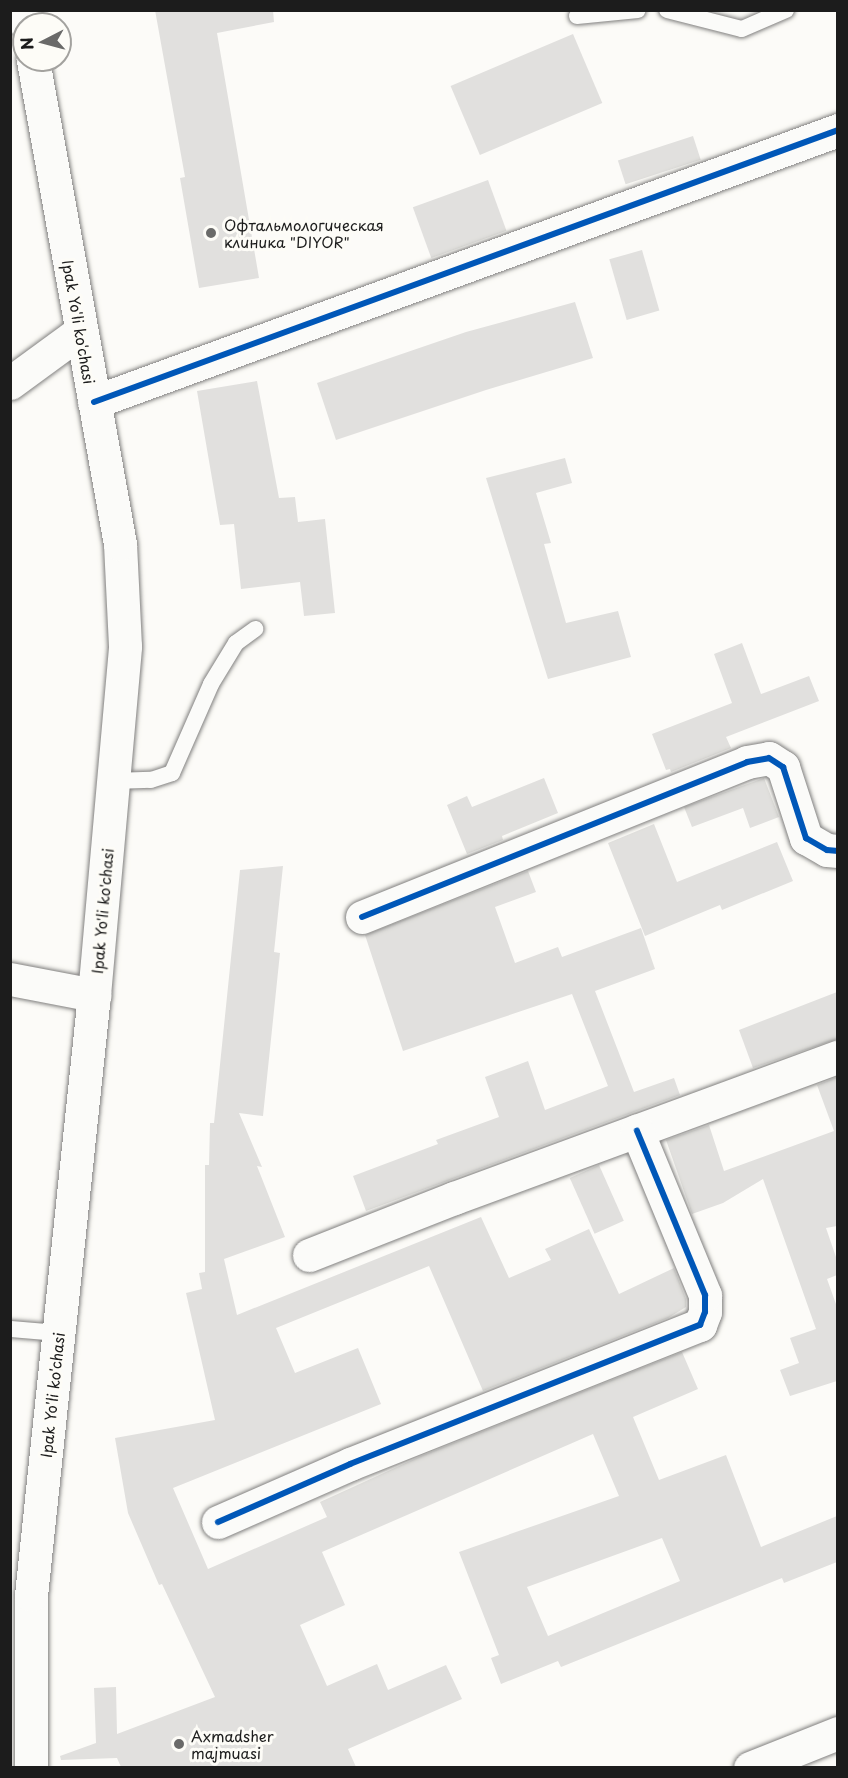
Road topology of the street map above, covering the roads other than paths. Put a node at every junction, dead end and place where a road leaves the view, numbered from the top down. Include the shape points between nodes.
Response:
1 (638, 10) edge
2 (667, 10) edge
3 (786, 10) edge
4 (577, 16) dead end
5 (35, 72) edge
6 (837, 130) edge
7 (81, 331) junction
8 (10, 383) edge
9 (94, 402) junction
10 (255, 629) dead end
11 (113, 781) junction
12 (837, 851) edge
13 (362, 917) dead end
14 (10, 979) edge
15 (94, 995) junction
16 (837, 1056) edge
17 (637, 1131) junction
18 (309, 1255) dead end
19 (10, 1329) edge
20 (59, 1333) junction
21 (218, 1522) dead end
22 (837, 1733) edge
23 (757, 1766) edge
24 (32, 1767) edge

1 - 4 lane
2 - 3 lane via 742,29
5 - 7 street, Ipak Yo'li ko'chasi
6 - 9 street
7 - 8 street
7 - 9 street, Ipak Yo'li ko'chasi
9 - 11 street, Ipak Yo'li ko'chasi via 120,544 125,646
10 - 11 lane via 236,643 211,684 172,773 151,780
11 - 15 street, Ipak Yo'li ko'chasi
12 - 13 street via 806,838 783,767 769,758 747,762
14 - 15 street
15 - 20 street, Ipak Yo'li ko'chasi
16 - 17 street
17 - 18 street
17 - 21 street via 705,1295 700,1325 351,1464
19 - 20 lane
20 - 24 street, Ipak Yo'li ko'chasi via 32,1594
22 - 23 street

